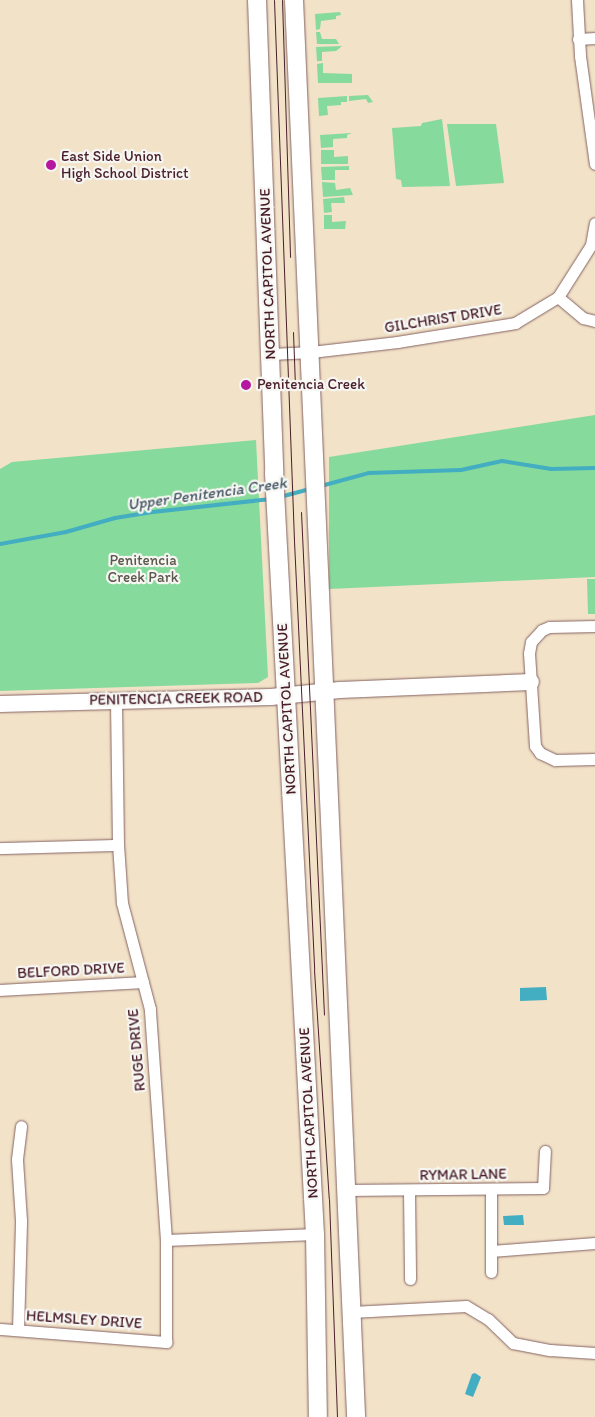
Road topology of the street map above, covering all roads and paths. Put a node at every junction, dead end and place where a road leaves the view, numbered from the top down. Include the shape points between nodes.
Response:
1 (257, 0) edge
2 (294, 0) edge
3 (577, 0) edge
4 (595, 38) edge
5 (578, 39) junction
6 (595, 164) edge
7 (595, 223) edge
8 (558, 297) junction
9 (595, 321) edge
10 (311, 352) junction
11 (271, 354) junction
12 (595, 626) edge
13 (531, 682) junction
14 (324, 691) junction
15 (286, 695) junction
16 (116, 700) junction
17 (0, 704) edge
18 (595, 760) edge
19 (118, 845) junction
20 (0, 848) edge
21 (143, 982) junction
22 (0, 990) edge
23 (21, 1126) dead end
24 (545, 1151) dead end
25 (491, 1189) junction
26 (346, 1190) junction
27 (409, 1191) junction
28 (315, 1234) junction
29 (166, 1240) junction
30 (595, 1243) edge
31 (491, 1251) junction
32 (491, 1272) dead end
33 (410, 1279) dead end
34 (351, 1312) junction
35 (0, 1330) edge
36 (18, 1330) junction
37 (166, 1342) joint
38 (595, 1353) edge
39 (318, 1417) edge
40 (356, 1417) edge

1 - 11 main road, NORTH CAPITOL AVENUE
2 - 10 main road
3 - 5 street
4 - 5 street
5 - 6 street
7 - 8 street, GILCHRIST DRIVE via 591,245
8 - 9 street via 583,318
8 - 10 street, GILCHRIST DRIVE via 515,323
10 - 11 street, GILCHRIST DRIVE
10 - 14 main road
11 - 15 main road, NORTH CAPITOL AVENUE
12 - 13 street via 542,630 531,642
13 - 14 street, PENITENCIA CREEK ROAD
13 - 18 street via 535,743 540,753 555,760
14 - 15 street, PENITENCIA CREEK ROAD
14 - 26 main road
15 - 16 street, PENITENCIA CREEK ROAD
15 - 28 main road, NORTH CAPITOL AVENUE
16 - 17 street, PENITENCIA CREEK ROAD
16 - 19 street, RUGE DRIVE
19 - 20 street
19 - 21 street, RUGE DRIVE via 122,903
21 - 22 street, BELFORD DRIVE
21 - 29 street, RUGE DRIVE via 150,1008
23 - 36 street via 17,1159 21,1220
24 - 25 street, RYMAR LANE via 543,1188
25 - 27 street, RYMAR LANE
25 - 31 street
26 - 27 street, RYMAR LANE
26 - 34 main road
27 - 33 street
28 - 29 street
28 - 39 main road, NORTH CAPITOL AVENUE
29 - 37 street, RUGE DRIVE
30 - 31 street
31 - 32 street
34 - 38 street via 466,1306 488,1319 514,1343 550,1350
34 - 40 main road
35 - 36 street, HELMSLEY DRIVE
36 - 37 street, HELMSLEY DRIVE

